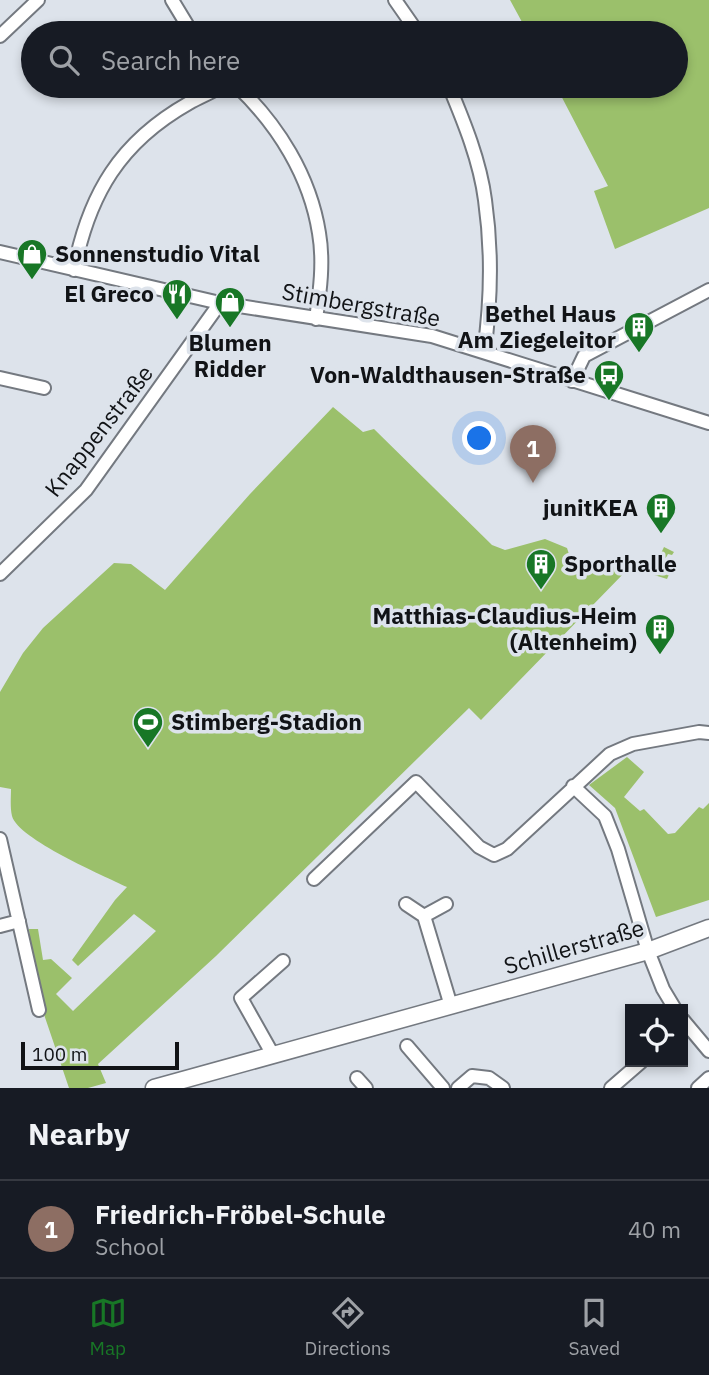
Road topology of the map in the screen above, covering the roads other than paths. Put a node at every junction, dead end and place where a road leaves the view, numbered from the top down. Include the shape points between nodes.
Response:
1 (172, 0) edge
2 (395, 0) edge
3 (34, 1) edge
4 (185, 21) edge
5 (410, 21) edge
6 (0, 36) edge
7 (197, 98) edge
8 (249, 98) edge
9 (453, 98) edge
10 (0, 252) edge
11 (74, 270) junction
12 (709, 290) edge
13 (220, 303) junction
14 (316, 319) junction
15 (484, 352) junction
16 (0, 378) edge
17 (572, 381) junction
18 (44, 388) dead end
19 (709, 423) edge
20 (0, 575) edge
21 (709, 733) edge
22 (573, 786) junction
23 (0, 839) edge
24 (314, 879) dead end
25 (406, 904) dead end
26 (446, 904) dead end
27 (424, 916) junction
28 (19, 921) junction
29 (0, 926) edge
30 (709, 928) edge
31 (648, 951) junction
32 (283, 961) dead end
33 (672, 1004) edge
34 (451, 1006) junction
35 (39, 1010) dead end
36 (688, 1028) edge
37 (407, 1046) dead end
38 (709, 1051) edge
39 (273, 1055) junction
40 (635, 1067) edge
41 (709, 1078) edge
42 (154, 1088) edge
43 (443, 1088) edge
44 (458, 1088) edge
45 (503, 1088) edge
46 (611, 1088) edge
47 (698, 1088) edge

1 - 4 street
2 - 5 street
3 - 6 street
7 - 11 street via 158,124 109,174 90,210
8 - 14 street via 282,137 309,195 319,233
9 - 15 street via 485,199 490,278
10 - 11 street, Stimbergstraße
11 - 13 street, Stimbergstraße
12 - 17 street via 584,356
13 - 14 street, Stimbergstraße
13 - 20 street, Knappenstraße via 86,490
14 - 15 street, Stimbergstraße via 432,336
15 - 17 street, Stimbergstraße
16 - 18 street
17 - 19 street, Stimbergstraße
21 - 22 street via 634,744 610,754
22 - 24 street via 507,849 494,855 479,847 416,782
22 - 31 street via 605,816
23 - 28 street
25 - 27 street
26 - 27 street
27 - 34 street
28 - 29 street
28 - 35 street
30 - 31 main road, Schillerstraße
31 - 33 street
31 - 34 main road, Schillerstraße
32 - 39 street via 242,998
34 - 39 main road, Schillerstraße
36 - 38 street
37 - 43 street
39 - 42 main road, Schillerstraße
40 - 46 street
41 - 47 street
44 - 45 street via 472,1076

